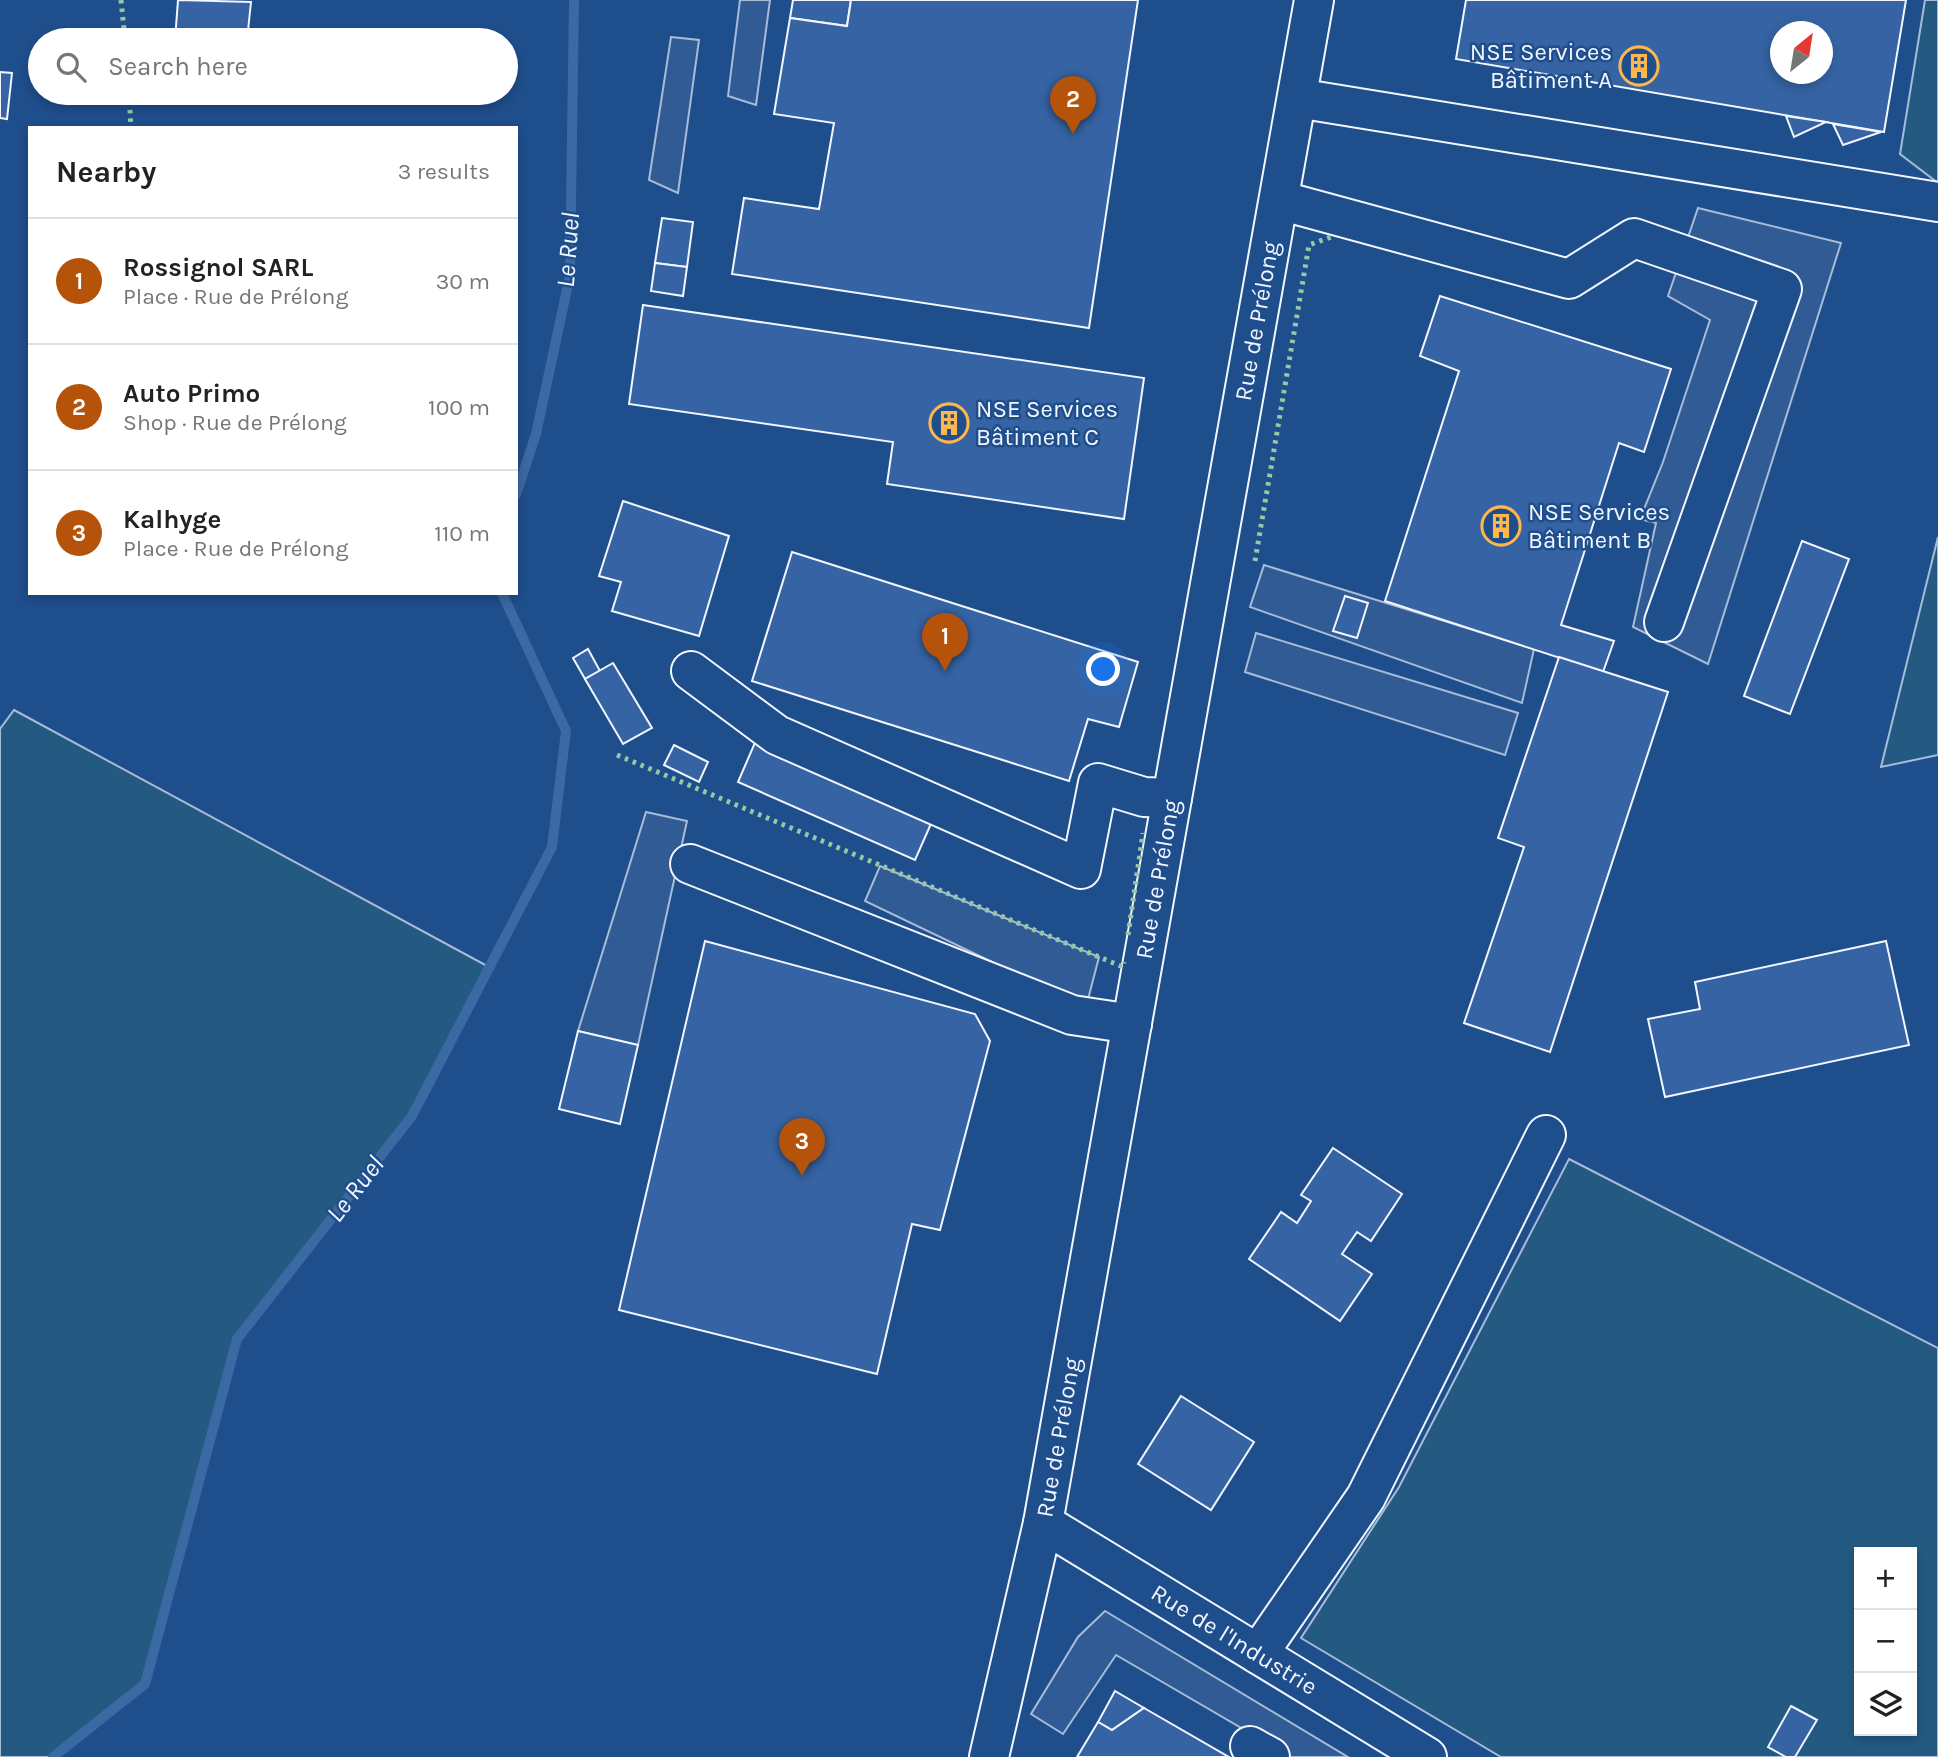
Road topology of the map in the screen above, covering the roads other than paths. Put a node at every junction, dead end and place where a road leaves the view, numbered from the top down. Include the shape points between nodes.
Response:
1 (1314, 0) edge
2 (1297, 98) junction
3 (1279, 200) junction
4 (1938, 202) edge
5 (1664, 622) dead end
6 (691, 671) dead end
7 (1172, 798) junction
8 (690, 864) dead end
9 (1132, 1024) junction
10 (1546, 1135) dead end
11 (1042, 1524) junction
12 (1258, 1654) junction
13 (989, 1757) edge
14 (1427, 1757) edge

1 - 2 street, Rue de Prélong
2 - 3 street, Rue de Prélong
2 - 4 street
3 - 5 street via 1569,279 1634,238 1782,289
3 - 7 street, Rue de Prélong
6 - 7 street via 778,735 1082,869 1098,783 1144,797
7 - 9 street, Rue de Prélong
8 - 9 street via 1072,1015
9 - 11 street, Rue de Prélong
10 - 12 street via 1366,1497
11 - 12 street, Rue de l'Industrie
11 - 13 street, Rue de Prélong
12 - 14 street, Rue de l'Industrie

